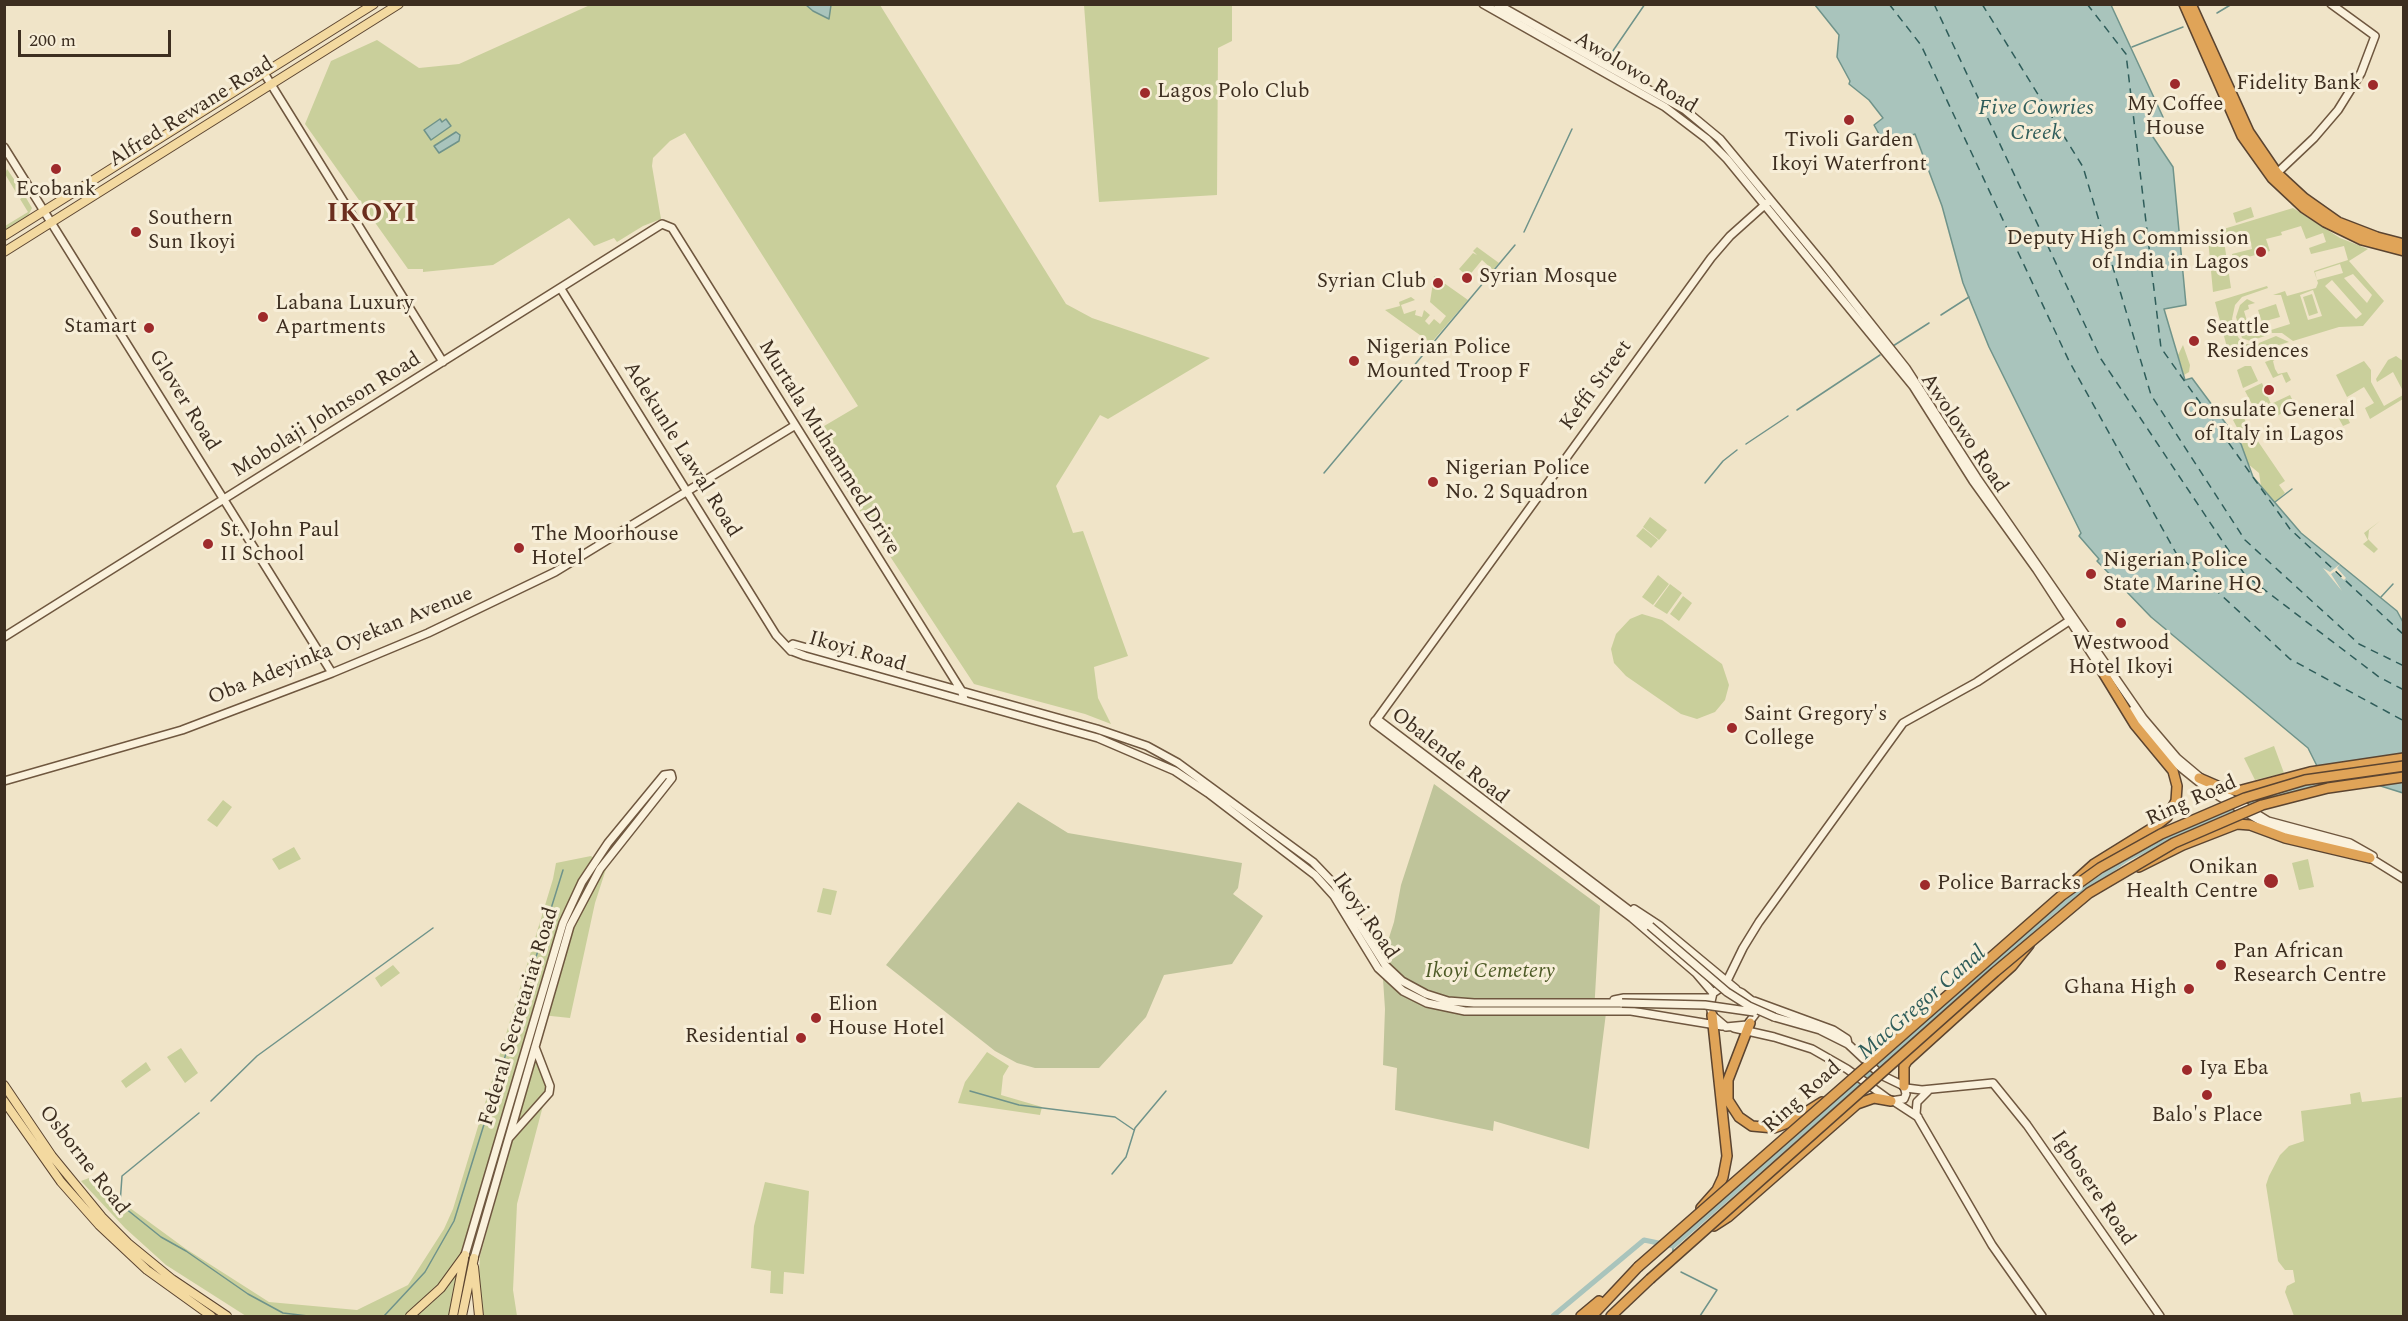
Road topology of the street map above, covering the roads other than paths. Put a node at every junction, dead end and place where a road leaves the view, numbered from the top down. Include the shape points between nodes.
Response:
1 (374, 4) edge
2 (399, 4) edge
3 (1484, 4) edge
4 (1497, 4) edge
5 (2184, 4) edge
6 (2191, 4) edge
7 (2331, 4) edge
8 (264, 73) junction
9 (271, 84) junction
10 (163, 138) junction
11 (4, 147) edge
12 (168, 150) junction
13 (125, 161) junction
14 (129, 174) junction
15 (2274, 176) junction
16 (1770, 200) junction
17 (1764, 205) junction
18 (44, 212) junction
19 (51, 223) junction
20 (667, 225) joint
21 (4, 236) edge
22 (2403, 244) edge
23 (2403, 251) edge
24 (4, 252) edge
25 (561, 289) junction
26 (443, 362) junction
27 (795, 426) junction
28 (689, 492) junction
29 (225, 500) junction
30 (2073, 619) junction
31 (4, 637) edge
32 (792, 648) junction
33 (2099, 666) junction
34 (332, 673) junction
35 (951, 674) junction
36 (943, 685) junction
37 (962, 690) junction
38 (964, 699) junction
39 (1377, 719) junction
40 (2403, 758) edge
41 (2403, 766) edge
42 (2403, 777) edge
43 (2199, 778) junction
44 (4, 781) edge
45 (2228, 799) junction
46 (2253, 815) junction
47 (2370, 858) junction
48 (2403, 873) edge
49 (2112, 879) junction
50 (2403, 879) edge
51 (2061, 896) junction
52 (1624, 904) junction
53 (2033, 941) junction
54 (1725, 984) junction
55 (1712, 995) junction
56 (1753, 1000) junction
57 (1604, 1003) junction
58 (1774, 1017) junction
59 (1715, 1022) junction
60 (1748, 1027) junction
61 (1848, 1044) junction
62 (535, 1047) junction
63 (1993, 1083) joint
64 (4, 1085) edge
65 (1905, 1087) junction
66 (1930, 1090) junction
67 (1829, 1098) junction
68 (4, 1101) edge
69 (1892, 1101) junction
70 (1918, 1117) junction
71 (508, 1140) junction
72 (1685, 1225) junction
73 (1696, 1236) junction
74 (465, 1255) joint
75 (474, 1258) joint
76 (465, 1272) junction
77 (1622, 1282) junction
78 (1629, 1299) junction
79 (211, 1317) edge
80 (226, 1317) edge
81 (410, 1317) edge
82 (453, 1317) edge
83 (462, 1317) edge
84 (479, 1317) edge
85 (1581, 1317) edge
86 (1592, 1317) edge
87 (1611, 1317) edge
88 (1617, 1317) edge
89 (2042, 1317) edge
90 (2160, 1317) edge

1 - 8 main road, Alfred Rewane Road
2 - 9 main road, Alfred Rewane Road
3 - 17 main road, Awolowo Road via 1684,120 1727,159
4 - 16 main road, Awolowo Road via 1685,110 1720,139
5 - 15 highway via 2242,136
6 - 15 highway via 2248,132
7 - 15 main road via 2375,36 2361,73 2338,110
8 - 9 main road
8 - 10 main road, Alfred Rewane Road
9 - 12 main road, Alfred Rewane Road
9 - 26 main road
10 - 12 main road
10 - 13 main road, Alfred Rewane Road
11 - 18 main road, Glover Road
12 - 14 main road, Alfred Rewane Road
13 - 14 main road
13 - 18 main road, Alfred Rewane Road
14 - 19 main road, Alfred Rewane Road
15 - 22 highway via 2338,222
15 - 23 highway via 2297,202 2325,222 2362,240
16 - 17 main road, Keffi Street
16 - 30 main road, Awolowo Road via 1917,384
17 - 30 main road, Awolowo Road via 1913,386 1973,481
17 - 39 main road, Keffi Street via 1730,236 1700,272
18 - 19 main road, Glover Road
18 - 21 main road, Alfred Rewane Road
19 - 24 main road, Alfred Rewane Road
19 - 29 main road, Glover Road
20 - 25 main road, Mobolaji Johnson Road via 656,226
20 - 27 main road, Murtala Muhammed Drive
25 - 26 main road, Mobolaji Johnson Road
25 - 28 main road, Adekunle Lawal Road
26 - 29 main road, Mobolaji Johnson Road
27 - 28 main road, Oba Adeyinka Oyekan Avenue
27 - 35 main road, Murtala Muhammed Drive
28 - 32 main road, Adekunle Lawal Road via 779,640
28 - 34 main road, Oba Adeyinka Oyekan Avenue via 533,583
29 - 31 main road, Mobolaji Johnson Road
29 - 34 main road, Glover Road
30 - 33 main road, Awolowo Road
30 - 43 main road, Awolowo Road via 2143,718
30 - 54 main road via 1977,682 1903,723 1759,922
32 - 36 main road, Ikoyi Road
32 - 38 main road, Ikoyi Road
33 - 45 main road, Awolowo Road via 2166,755 2195,781
33 - 51 highway, bridge via 2147,741 2169,765 2177,793 2168,816 2080,875
34 - 44 main road, Oba Adeyinka Oyekan Avenue via 134,746
35 - 36 main road
35 - 37 main road, Murtala Muhammed Drive
36 - 37 main road, Ikoyi Road
37 - 38 main road
37 - 57 main road, Ikoyi Road via 1111,733 1147,746 1189,769 1324,873 1385,965 1417,990 1436,999 1462,1003
38 - 59 main road, Ikoyi Road via 1119,745 1153,759 1195,784 1315,875 1334,896 1385,976 1427,1003 1465,1011 1630,1011
39 - 52 main road, Obalende Road
39 - 55 main road, Obalende Road via 1374,723 1632,918 1696,973
40 - 43 highway via 2338,766 2246,790 2229,790
41 - 51 highway, Ring Road, bridge via 2305,780 2244,798 2136,847
42 - 49 highway, Ring Road, bridge via 2328,788 2262,805 2174,843
43 - 45 main road, Awolowo Road
45 - 46 main road, Awolowo Road, bridge
46 - 47 main road, Awolowo Road via 2289,834 2342,846
46 - 48 main road, Awolowo Road via 2286,828 2349,843
47 - 49 highway, bridge via 2237,824
47 - 50 main road, Awolowo Road
49 - 53 highway, Ring Road, bridge
51 - 67 highway, Ring Road, bridge
52 - 54 main road, Obalende Road via 1660,926
52 - 58 main road, Obalende Road, bridge via 1727,992
53 - 65 highway, bridge via 2012,966 1905,1064
53 - 73 highway, Ring Road, bridge
54 - 55 main road
54 - 56 main road, Obalende Road
55 - 57 main road via 1624,998
55 - 59 main road
56 - 60 main road via 1757,1009
56 - 61 main road via 1833,1030
57 - 58 main road, Ikoyi Road, bridge via 1723,1006
58 - 61 main road, Obalende Road
59 - 60 main road via 1734,1028
59 - 72 highway, bridge via 1727,1143 1723,1177
60 - 67 highway, bridge via 1728,1080 1728,1101 1739,1118 1766,1129 1782,1126
60 - 69 main road, bridge via 1825,1055
61 - 65 main road, Obalende Road, bridge via 1881,1075
62 - 71 main road, Federal Secretariat Road
62 - 71 main road via 549,1093
62 - 74 main road, Federal Secretariat Road via 567,935 584,895 614,849 672,778 671,774 664,775 598,857 563,923
63 - 66 main road, Obalende Road
63 - 90 main road, Igbosere Road via 2028,1125
64 - 80 main road, Osborne Road via 51,1156 102,1217 141,1255
65 - 66 main road, Obalende Road
65 - 69 main road via 1904,1099
66 - 70 main road via 1917,1102
67 - 72 highway, Ring Road, bridge
68 - 79 main road, Osborne Road via 62,1182 99,1225 147,1270
69 - 70 main road
69 - 73 highway, bridge via 1864,1100 1728,1217
70 - 89 main road via 1992,1245
71 - 75 main road, Federal Secretariat Road
72 - 77 highway, Ring Road, bridge
73 - 78 highway, Ring Road, bridge
74 - 76 main road
75 - 76 main road
76 - 81 main road
76 - 82 main road
76 - 83 main road
76 - 84 main road
77 - 85 highway
77 - 86 highway, Ring Road
78 - 87 highway, Ring Road
78 - 88 highway

